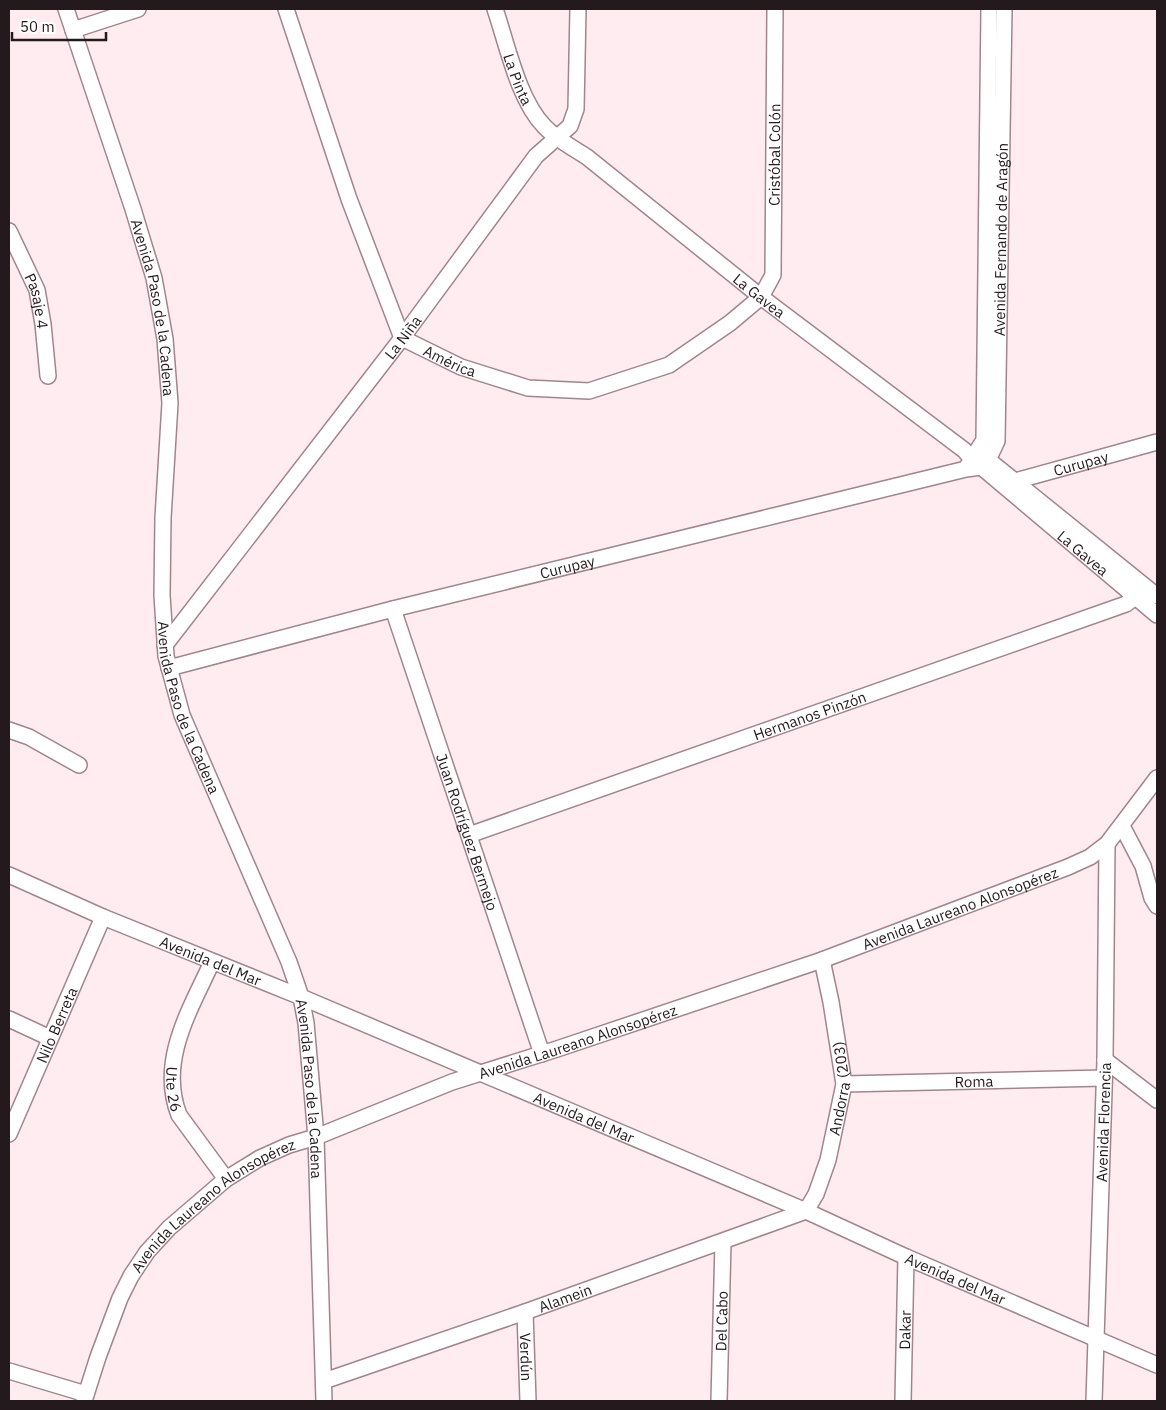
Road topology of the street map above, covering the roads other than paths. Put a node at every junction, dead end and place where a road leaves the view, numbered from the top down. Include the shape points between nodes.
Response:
1 (66, 9) edge
2 (138, 9) edge
3 (286, 9) edge
4 (495, 9) edge
5 (578, 9) edge
6 (775, 9) edge
7 (989, 9) edge
8 (1004, 9) edge
9 (73, 30) junction
10 (558, 138) junction
11 (9, 230) edge
12 (761, 297) junction
13 (402, 338) junction
14 (48, 376) dead end
15 (1157, 442) edge
16 (975, 459) junction
17 (1012, 485) junction
18 (1139, 591) junction
19 (1157, 596) edge
20 (393, 609) junction
21 (1157, 615) edge
22 (165, 645) junction
23 (169, 668) junction
24 (9, 730) edge
25 (79, 765) dead end
26 (1157, 778) edge
27 (1122, 826) junction
28 (469, 836) junction
29 (1107, 844) junction
30 (9, 875) edge
31 (1157, 906) edge
32 (103, 916) junction
33 (822, 960) junction
34 (212, 962) junction
35 (301, 997) junction
36 (9, 1019) edge
37 (50, 1038) junction
38 (542, 1054) junction
39 (1105, 1060) junction
40 (481, 1073) junction
41 (1104, 1078) junction
42 (844, 1084) junction
43 (1157, 1100) edge
44 (9, 1134) edge
45 (316, 1136) junction
46 (226, 1179) junction
47 (806, 1211) junction
48 (723, 1242) junction
49 (906, 1257) junction
50 (526, 1312) junction
51 (1096, 1340) junction
52 (1157, 1366) edge
53 (9, 1371) edge
54 (324, 1381) junction
55 (85, 1398) edge
56 (324, 1401) edge
57 (528, 1401) edge
58 (719, 1401) edge
59 (903, 1401) edge
60 (1094, 1401) edge

1 - 9 street, Avenida Paso de la Cadena
2 - 9 street
3 - 13 street via 349,199
4 - 10 street, La Pinta via 529,107
5 - 10 street, La Niña via 576,109 570,126
6 - 12 street, Cristóbal Colón via 773,275
7 - 16 street, Avenida Fernando de Aragón via 984,440
8 - 16 street, Avenida Fernando de Aragón via 996,441
9 - 22 street, Avenida Paso de la Cadena via 154,278 165,339 170,404 163,518
10 - 12 street, La Gavea via 587,157
10 - 13 street, La Niña via 536,156
11 - 14 street, Pasaje 4 via 37,290
12 - 13 street, América via 669,365 590,391 528,388 461,367
12 - 16 street, La Gavea
13 - 22 street, La Niña
15 - 17 street, Curupay
16 - 17 street, La Gavea
16 - 20 street, Curupay
17 - 18 street, La Gavea
18 - 19 street, La Gavea
18 - 21 street, La Gavea
18 - 28 street, Hermanos Pinzón via 1126,604
20 - 23 street, Curupay
20 - 28 street, Juan Rodríguez Bermejo
22 - 23 street, Avenida Paso de la Cadena
23 - 35 street, Avenida Paso de la Cadena via 182,715
24 - 25 street via 29,737
26 - 27 street, Avenida Laureano Alonsopérez
27 - 29 street, Avenida Laureano Alonsopérez
27 - 31 street via 1143,866
28 - 38 street, Juan Rodríguez Bermejo
29 - 33 street, Avenida Laureano Alonsopérez via 1090,857 1068,867
29 - 39 street, Avenida Florencia
30 - 32 street, Avenida del Mar
32 - 34 street, Avenida del Mar
32 - 37 street, Nilo Berreta
33 - 38 street, Avenida Laureano Alonsopérez
33 - 42 street, Andorra (203)
34 - 35 street, Avenida del Mar
34 - 46 street, Ute 26 via 180,1031 173,1055 172,1079 179,1115
35 - 40 street, Avenida del Mar
35 - 45 street, Avenida Paso de la Cadena
36 - 37 street
37 - 44 street, Nilo Berreta
38 - 40 street, Avenida Laureano Alonsopérez
39 - 41 street, Avenida Florencia
39 - 43 street
40 - 45 street, Avenida Laureano Alonsopérez
40 - 47 street, Avenida del Mar
41 - 42 street, Roma
41 - 51 street, Avenida Florencia
42 - 47 street, Andorra (203) via 828,1160
45 - 46 street, Avenida Laureano Alonsopérez via 260,1158
45 - 54 street, Avenida Paso de la Cadena
46 - 55 street, Avenida Laureano Alonsopérez via 169,1228 131,1276 117,1306
47 - 48 street, Alamein
47 - 49 street, Avenida del Mar
48 - 50 street, Alamein
48 - 58 street, Del Cabo
49 - 51 street, Avenida del Mar
49 - 59 street, Dakar
50 - 54 street, Alamein
50 - 57 street, Verdún
51 - 52 street, Avenida del Mar
51 - 60 street, Avenida Florencia
53 - 55 street
54 - 56 street, Avenida Paso de la Cadena

